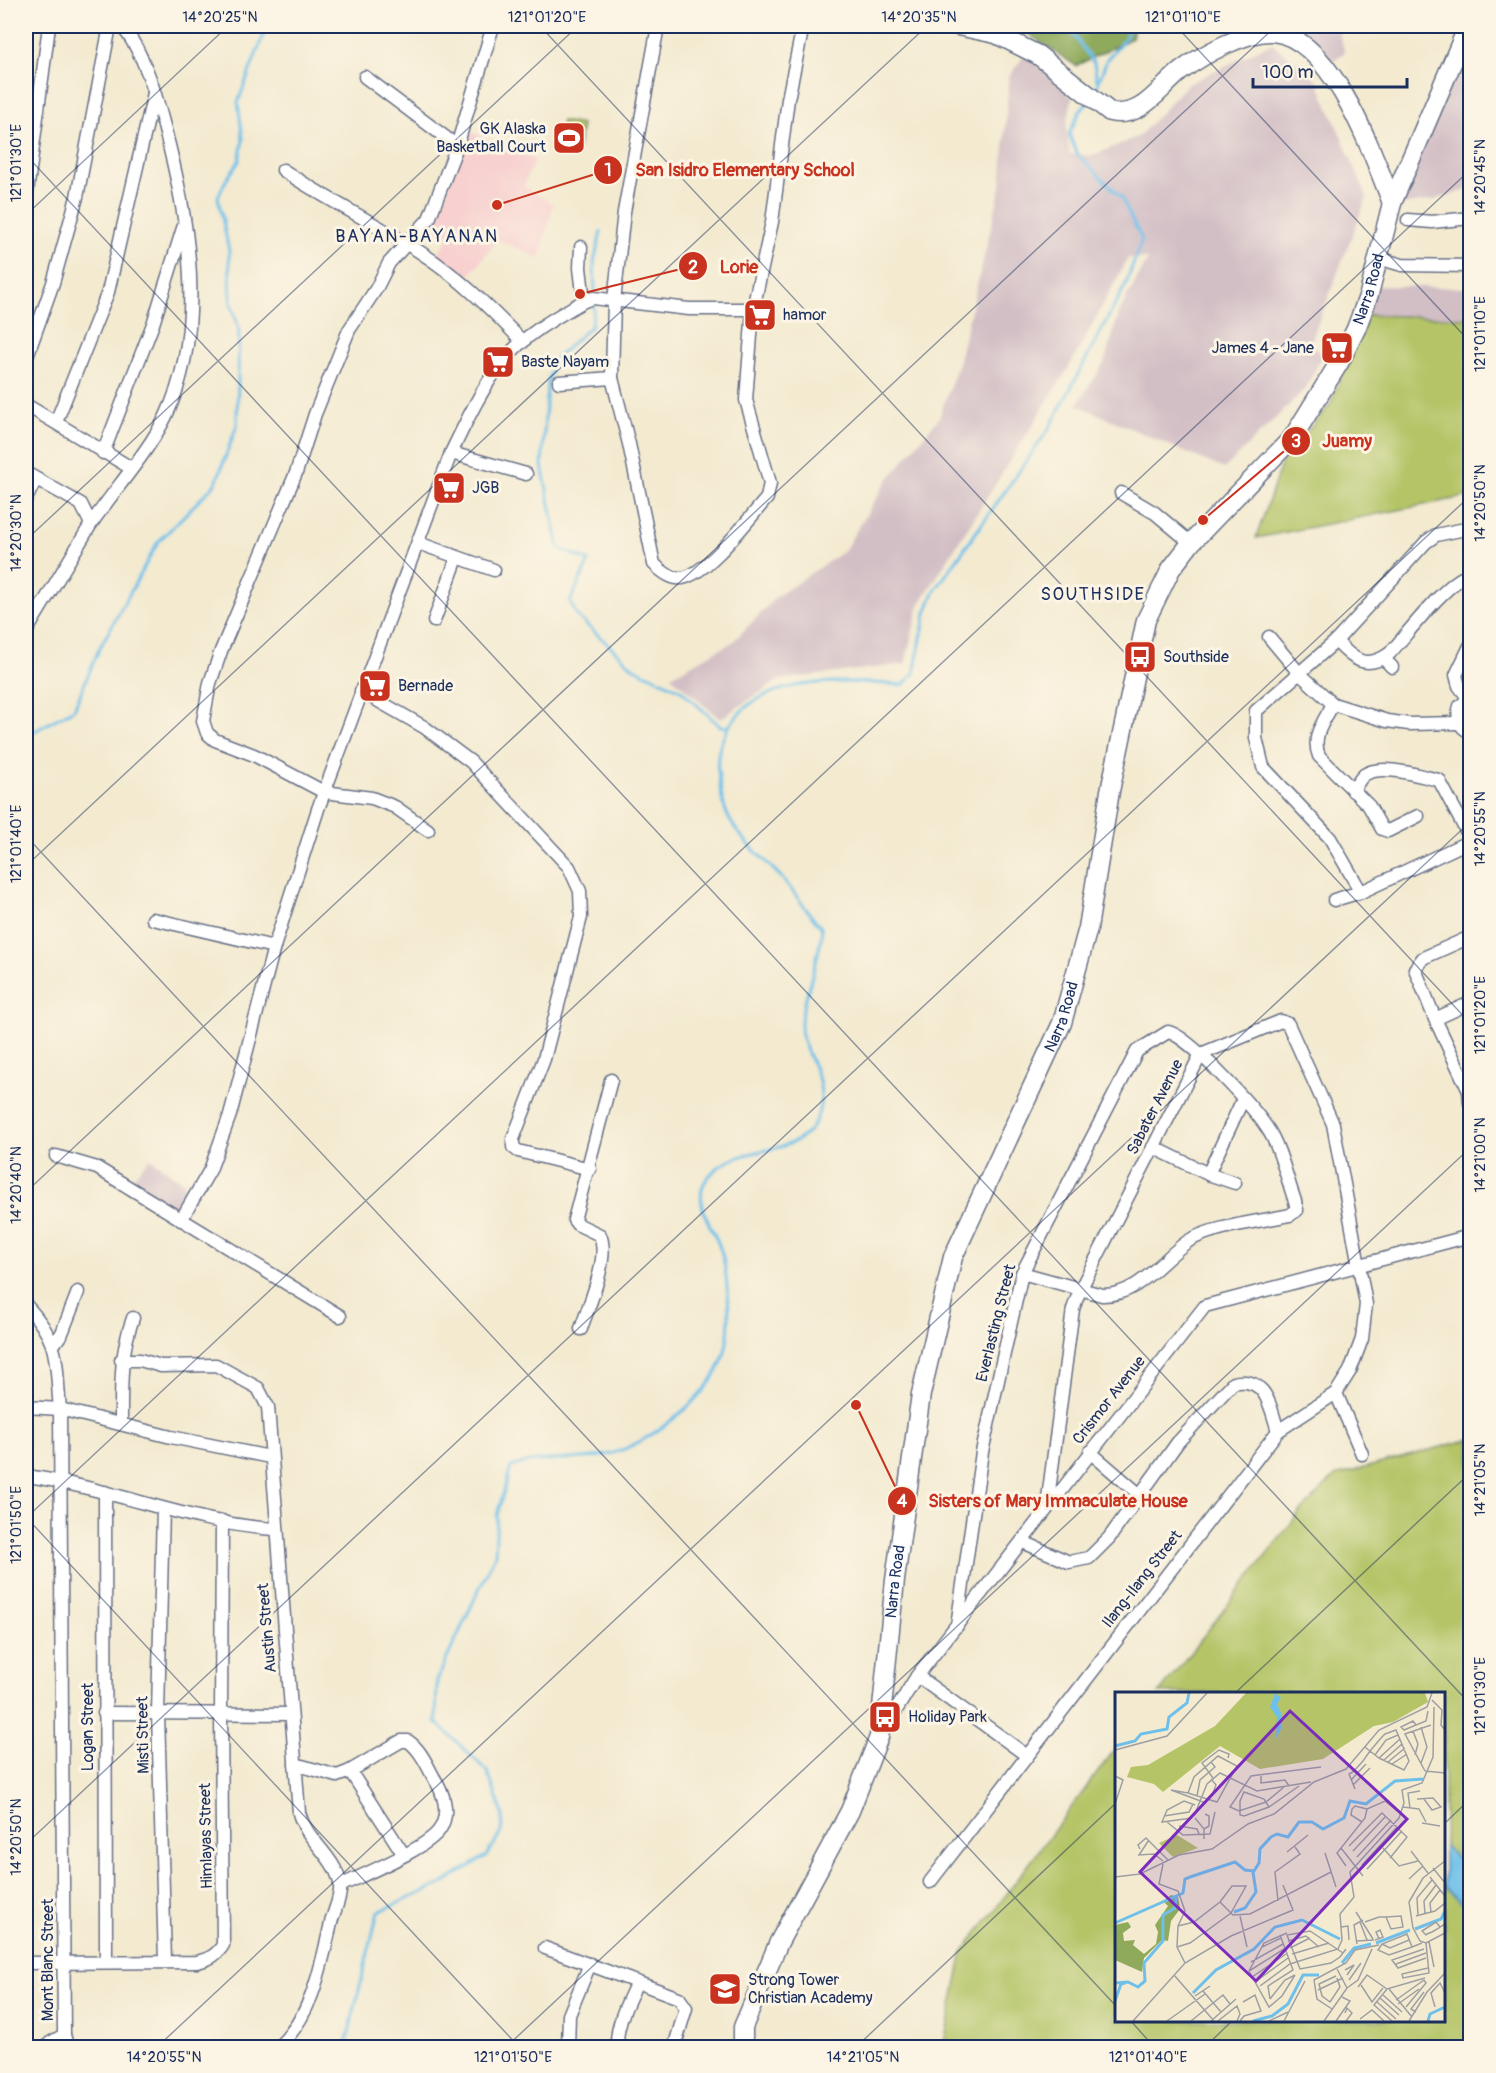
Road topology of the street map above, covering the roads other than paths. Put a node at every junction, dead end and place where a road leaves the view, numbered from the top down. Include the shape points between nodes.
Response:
1 (49, 26) edge
2 (110, 26) edge
3 (122, 26) edge
4 (493, 26) edge
5 (657, 26) edge
6 (803, 26) edge
7 (957, 26) edge
8 (1468, 26) edge
9 (365, 77) dead end
10 (155, 92) junction
11 (457, 146) junction
12 (283, 170) dead end
13 (26, 200) edge
14 (1392, 203) junction
15 (186, 218) junction
16 (1470, 218) edge
17 (1408, 220) dead end
18 (408, 244) junction
19 (581, 247) dead end
20 (1378, 258) junction
21 (1470, 266) edge
22 (592, 299) junction
23 (614, 302) junction
24 (753, 309) junction
25 (524, 342) junction
26 (26, 359) edge
27 (612, 378) junction
28 (559, 382) dead end
29 (26, 405) edge
30 (56, 422) junction
31 (103, 453) junction
32 (451, 453) junction
33 (130, 468) junction
34 (526, 474) dead end
35 (31, 476) edge
36 (1121, 493) dead end
37 (26, 499) edge
38 (91, 524) junction
39 (1470, 528) edge
40 (418, 543) junction
41 (1191, 543) junction
42 (458, 558) junction
43 (494, 570) dead end
44 (1470, 575) edge
45 (434, 621) dead end
46 (26, 632) edge
47 (1269, 637) dead end
48 (1336, 641) junction
49 (1470, 646) edge
50 (1299, 673) junction
51 (361, 691) junction
52 (1470, 698) edge
53 (1333, 704) junction
54 (1460, 723) junction
55 (1470, 732) edge
56 (1353, 790) junction
57 (324, 792) junction
58 (1418, 816) dead end
59 (428, 830) dead end
60 (1470, 840) edge
61 (1361, 892) junction
62 (1334, 900) dead end
63 (153, 919) dead end
64 (1470, 936) edge
65 (274, 947) junction
66 (1470, 1003) edge
67 (1435, 1020) junction
68 (1201, 1054) junction
69 (611, 1080) dead end
70 (1243, 1099) junction
71 (1470, 1103) edge
72 (1153, 1147) junction
73 (56, 1156) dead end
74 (590, 1169) junction
75 (1208, 1174) junction
76 (1235, 1183) dead end
77 (182, 1220) junction
78 (1470, 1236) edge
79 (1359, 1264) junction
80 (1022, 1274) junction
81 (1080, 1290) junction
82 (78, 1292) dead end
83 (26, 1305) edge
84 (340, 1316) dead end
85 (133, 1318) dead end
86 (581, 1329) dead end
87 (54, 1344) junction
88 (122, 1360) junction
89 (1336, 1393) junction
90 (26, 1407) edge
91 (60, 1408) junction
92 (121, 1424) junction
93 (1278, 1431) junction
94 (1090, 1452) junction
95 (1362, 1454) dead end
96 (270, 1458) junction
97 (26, 1476) edge
98 (61, 1481) junction
99 (105, 1492) junction
100 (1140, 1495) junction
101 (1047, 1506) junction
102 (163, 1509) junction
103 (222, 1521) junction
104 (275, 1529) junction
105 (1023, 1542) junction
106 (957, 1626) junction
107 (917, 1676) junction
108 (104, 1713) junction
109 (158, 1713) junction
110 (221, 1714) junction
111 (291, 1714) junction
112 (879, 1737) junction
113 (1026, 1755) junction
114 (295, 1764) junction
115 (350, 1771) junction
116 (404, 1855) junction
117 (930, 1882) dead end
118 (340, 1886) junction
119 (545, 1948) dead end
120 (106, 1962) junction
121 (165, 1962) junction
122 (26, 1963) edge
123 (65, 1963) junction
124 (590, 1964) junction
125 (637, 1982) junction
126 (64, 2035) junction
127 (48, 2048) edge
128 (68, 2048) edge
129 (277, 2048) edge
130 (568, 2048) edge
131 (617, 2048) edge
132 (674, 2048) edge
133 (743, 2048) edge

1 - 13 street
2 - 26 street via 76,197 53,283
3 - 10 street
4 - 11 street
5 - 23 street via 624,212
6 - 24 street via 788,99 772,222
7 - 14 street via 996,34 1038,55 1110,112 1131,113 1182,71 1232,42 1272,32 1288,36 1306,45 1332,76
8 - 14 street, Narra Road
9 - 11 street
10 - 15 street
10 - 30 street via 108,292
11 - 18 street via 429,219
12 - 18 street
14 - 20 street, Narra Road
15 - 31 street via 153,324
15 - 33 street via 191,306 182,367 166,415
16 - 17 street
18 - 25 street via 466,285
18 - 57 street via 388,263 349,330 296,472 221,651 205,701 203,721 207,733 215,740 254,755
19 - 22 street via 580,268
20 - 21 street via 1402,265
20 - 41 street, Narra Road via 1356,329 1316,403 1293,437
22 - 23 street
22 - 25 street
23 - 24 street via 689,309
23 - 27 street
24 - 27 street via 746,400 770,492 714,557 682,578 668,575 654,564
25 - 32 street via 504,360 485,388
27 - 28 street
29 - 30 street
30 - 31 street
31 - 33 street
32 - 34 street
32 - 40 street
33 - 38 street
35 - 37 street
35 - 38 street via 81,504
36 - 41 street via 1155,513
38 - 46 street
39 - 48 street via 1436,535 1426,542
40 - 42 street
40 - 51 street
41 - 112 street, Narra Road via 1171,569 1146,620 1110,791 1088,928 1062,1023 952,1257 921,1394 895,1580
42 - 43 street
42 - 45 street
44 - 48 street via 1449,589 1388,663 1364,663
47 - 50 street
48 - 50 street
49 - 52 street via 1456,675 1459,686
50 - 53 street
50 - 61 street via 1256,711 1256,738 1263,767 1330,838
51 - 57 street
51 - 74 street via 424,727 471,762 569,867 580,891 581,916 544,1059 513,1147
52 - 54 street via 1460,706
53 - 54 street via 1398,723
53 - 56 street via 1315,737 1315,746 1319,756
54 - 55 street
56 - 58 street via 1388,831
56 - 60 street via 1363,775 1376,771 1439,780
57 - 59 street via 372,798 395,807
57 - 65 street
60 - 61 street
61 - 62 street
63 - 65 street
64 - 67 street via 1422,958 1415,969
65 - 77 street via 230,1115 210,1170
66 - 67 street
67 - 71 street via 1469,1090
68 - 70 street
68 - 72 street, Sabater Avenue
68 - 79 street, Sabater Avenue via 1281,1021 1293,1029 1333,1124
68 - 80 street, Everlasting Street via 1175,1033 1168,1032 1137,1051
69 - 74 street
70 - 75 street
70 - 81 street via 1268,1129 1297,1210 1188,1241 1129,1291 1102,1295
72 - 75 street
72 - 81 street, Sabater Avenue
73 - 77 street via 97,1167
74 - 86 street via 574,1220 600,1235 604,1244
75 - 76 street
77 - 84 street
78 - 79 street, Crismor Avenue
79 - 89 street, Ilang-Ilang Street via 1366,1304 1362,1339 1350,1371
79 - 94 street, Crismor Avenue via 1205,1306
80 - 81 street
80 - 106 street, Everlasting Street via 982,1452
81 - 101 street, Sabater Avenue via 1073,1309
82 - 87 street
83 - 87 street, Mont Blanc Street
85 - 88 street
87 - 91 street, Mont Blanc Street
88 - 92 street
88 - 96 street, Austin Street via 161,1366 216,1365 258,1388 267,1407
89 - 93 street, Ilang-Ilang Street
89 - 95 street
90 - 91 street
91 - 92 street
91 - 98 street, Mont Blanc Street
92 - 96 street
93 - 100 street via 1267,1396 1253,1383 1233,1383 1178,1442
93 - 113 street, Ilang-Ilang Street
94 - 100 street
94 - 101 street, Crismor Avenue
96 - 104 street, Austin Street
97 - 98 street
98 - 99 street
98 - 123 street, Mont Blanc Street
99 - 102 street
99 - 108 street, Logan Street
100 - 105 street via 1089,1558 1069,1562
101 - 105 street, Crismor Avenue
102 - 103 street
102 - 109 street, Misti Street
103 - 104 street
103 - 110 street, Himlayas Street
104 - 111 street, Austin Street
105 - 106 street, Crismor Avenue
106 - 107 street, Crismor Avenue
107 - 112 street, Crismor Avenue
107 - 113 street
108 - 109 street
108 - 120 street, Logan Street
109 - 110 street
109 - 121 street, Misti Street
110 - 111 street
110 - 121 street, Himlayas Street via 223,1945 208,1959
111 - 114 street, Austin Street
112 - 133 street, Narra Road via 850,1811 779,1942 743,2027
113 - 117 street, Ilang-Ilang Street
114 - 115 street via 330,1776
114 - 118 street, Austin Street via 302,1824 334,1867
115 - 116 street
115 - 116 street via 401,1741 408,1741 417,1749 441,1789 444,1821 429,1840
116 - 118 street
118 - 129 street via 315,1989 301,2018
119 - 124 street
120 - 121 street, Himlayas Street
120 - 123 street, Himlayas Street
122 - 123 street, Himlayas Street
123 - 126 street, Mont Blanc Street
124 - 125 street
124 - 130 street via 569,2015
125 - 131 street via 617,2031
125 - 132 street via 684,2002 685,2015
126 - 127 street
126 - 128 street, Mont Blanc Street

